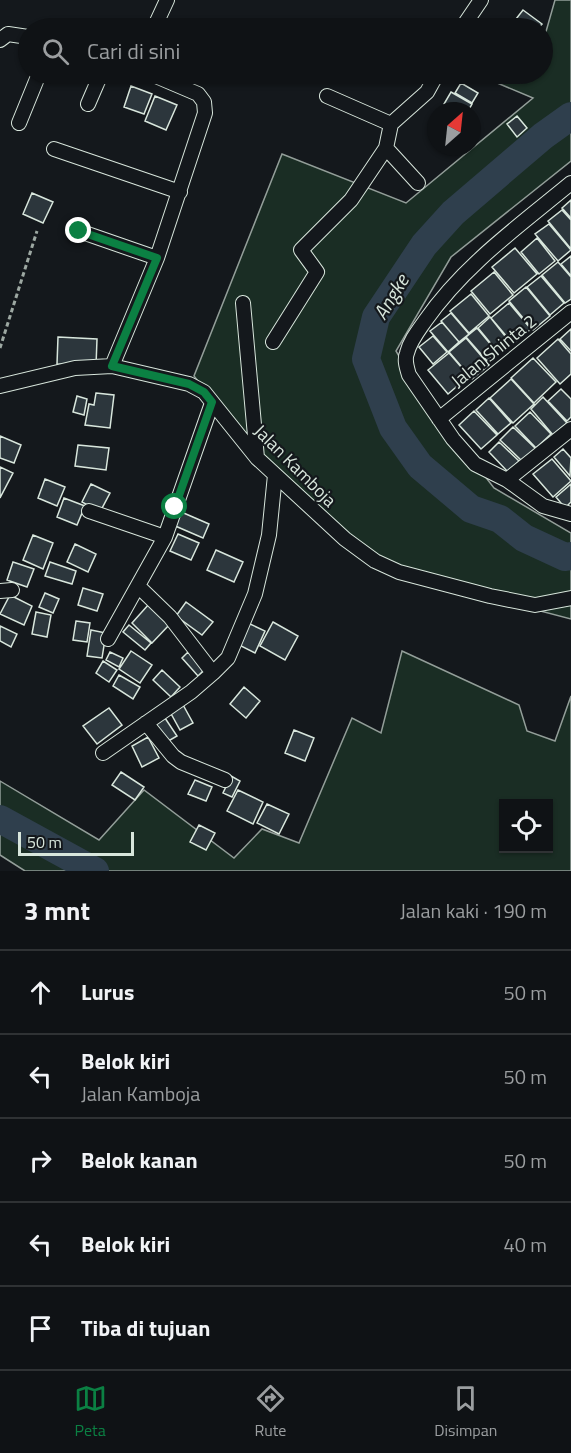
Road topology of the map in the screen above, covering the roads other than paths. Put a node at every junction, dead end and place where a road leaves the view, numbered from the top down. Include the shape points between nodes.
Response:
1 (167, 0) edge
2 (481, 0) edge
3 (159, 18) edge
4 (469, 18) edge
5 (18, 36) edge
6 (0, 40) edge
7 (35, 84) edge
8 (96, 84) edge
9 (174, 84) edge
10 (431, 84) edge
11 (327, 96) dead end
12 (88, 104) dead end
13 (19, 123) dead end
14 (391, 124) junction
15 (386, 148) junction
16 (54, 149) dead end
17 (418, 183) dead end
18 (571, 183) edge
19 (180, 192) junction
20 (79, 231) dead end
21 (157, 258) junction
22 (243, 303) dead end
23 (571, 312) edge
24 (273, 342) dead end
25 (112, 366) junction
26 (0, 386) edge
27 (212, 402) junction
28 (439, 419) junction
29 (571, 429) edge
30 (257, 458) junction
31 (275, 475) junction
32 (507, 480) junction
33 (89, 511) dead end
34 (571, 514) edge
35 (165, 537) junction
36 (138, 586) junction
37 (571, 598) edge
38 (108, 639) dead end
39 (213, 673) junction
40 (146, 723) junction
41 (103, 753) dead end
42 (225, 780) dead end

1 - 3 street
2 - 4 street
5 - 6 street via 8,34
7 - 13 street
8 - 12 street
9 - 19 street via 198,94 205,113
10 - 14 street
11 - 14 street
14 - 15 street
15 - 17 street
15 - 24 street via 351,200 301,250 317,272
16 - 19 street
18 - 28 street via 470,266 437,303 415,336 406,354 406,365
19 - 21 street
20 - 21 street
21 - 25 street
22 - 30 street
23 - 28 street, Jalan Shinta 2
25 - 26 street, Jalan Kamboja via 75,368
25 - 27 street, Jalan Kamboja via 189,384
27 - 30 street, Jalan Kamboja
27 - 35 street
28 - 32 street via 475,464
29 - 32 street
30 - 31 street, Jalan Kamboja
31 - 37 street, Jalan Kamboja via 360,551 399,572 535,605
31 - 39 street via 269,535 255,594 228,658
32 - 34 street via 543,506
33 - 35 street
35 - 36 street
36 - 38 street
36 - 39 street via 170,617
39 - 40 street
40 - 41 street
40 - 42 street via 181,762

